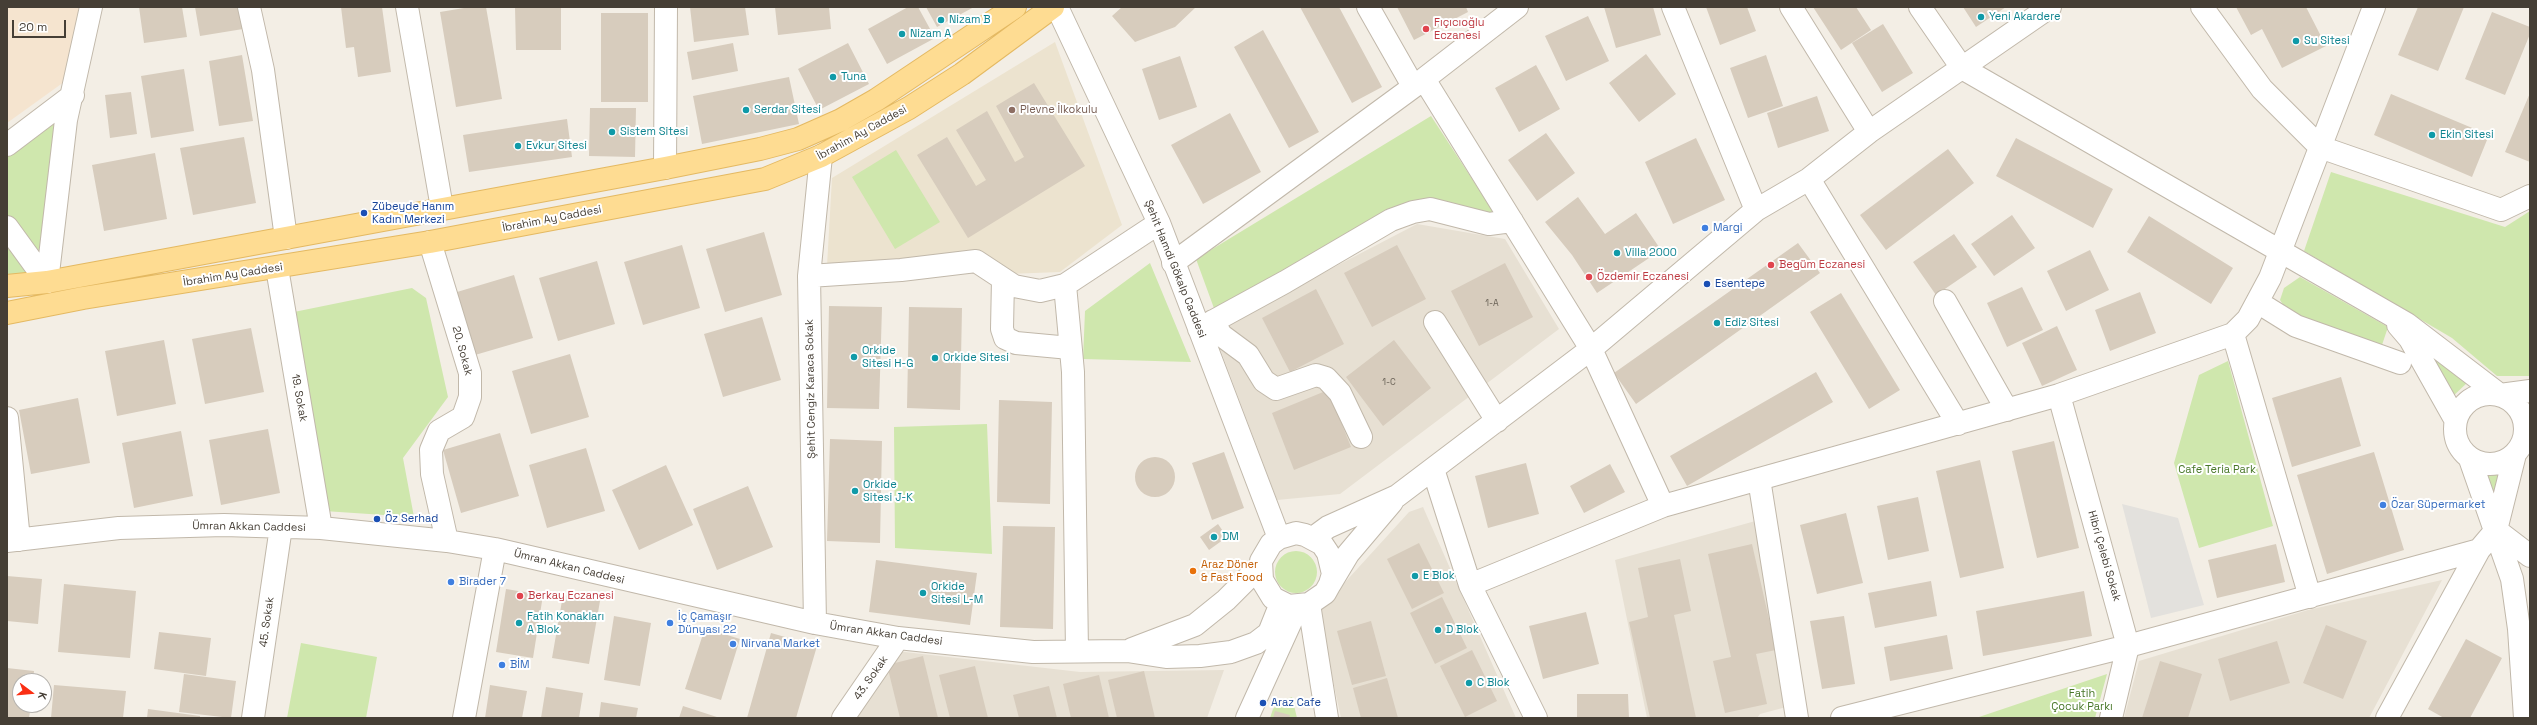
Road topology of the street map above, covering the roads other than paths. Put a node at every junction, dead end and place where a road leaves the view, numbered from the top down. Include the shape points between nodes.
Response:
1 (91, 7) edge
2 (249, 7) edge
3 (407, 7) edge
4 (666, 7) edge
5 (1015, 7) edge
6 (1053, 7) edge
7 (1057, 7) edge
8 (1368, 7) edge
9 (1496, 7) edge
10 (1517, 7) edge
11 (1673, 7) edge
12 (1792, 7) edge
13 (1920, 7) edge
14 (2050, 7) edge
15 (2202, 7) edge
16 (2374, 7) edge
17 (1479, 36) junction
18 (1962, 68) junction
19 (1419, 82) junction
20 (73, 95) junction
21 (1869, 132) junction
22 (7, 145) edge
23 (2320, 147) junction
24 (821, 156) junction
25 (665, 168) junction
26 (1809, 179) junction
27 (2530, 196) edge
28 (442, 208) junction
29 (1756, 210) junction
30 (1512, 221) junction
31 (1158, 223) junction
32 (7, 227) edge
33 (286, 238) junction
34 (430, 242) junction
35 (2281, 252) junction
36 (1173, 263) junction
37 (277, 268) junction
38 (809, 276) junction
39 (1003, 279) junction
40 (47, 282) junction
41 (1065, 285) junction
42 (7, 286) edge
43 (1945, 302) dead end
44 (2258, 303) junction
45 (2386, 312) junction
46 (7, 313) edge
47 (1435, 322) dead end
48 (1206, 325) junction
49 (2233, 334) junction
50 (1070, 348) junction
51 (1590, 349) junction
52 (2400, 363) dead end
53 (2530, 391) edge
54 (2500, 394) junction
55 (2059, 395) junction
56 (2007, 410) junction
57 (7, 418) edge
58 (2456, 419) junction
59 (1497, 421) junction
60 (1958, 424) junction
61 (2527, 431) edge
62 (1361, 437) dead end
63 (2515, 454) junction
64 (2470, 459) junction
65 (1433, 469) junction
66 (1759, 479) junction
67 (1397, 496) junction
68 (1663, 506) junction
69 (281, 527) junction
70 (321, 528) junction
71 (2496, 530) junction
72 (1279, 538) junction
73 (1313, 538) junction
74 (13, 540) edge
75 (447, 541) junction
76 (495, 549) junction
77 (2479, 550) junction
78 (2530, 556) edge
79 (1260, 570) junction
80 (1330, 584) junction
81 (1470, 586) junction
82 (2310, 597) junction
83 (1296, 605) junction
84 (814, 623) junction
85 (2525, 628) edge
86 (898, 638) junction
87 (2128, 646) junction
88 (1077, 651) junction
89 (1127, 651) junction
90 (253, 718) edge
91 (464, 718) edge
92 (843, 718) edge
93 (1247, 718) edge
94 (1327, 718) edge
95 (1536, 718) edge
96 (1797, 718) edge
97 (1842, 718) edge
98 (2111, 718) edge
99 (2387, 718) edge
100 (2525, 718) edge

1 - 20 street
2 - 33 street via 263,70
3 - 28 street
4 - 25 street
5 - 25 main road, İbrahim Ay Caddesi via 943,57 841,120 798,139
6 - 24 main road, İbrahim Ay Caddesi via 962,74 909,108
7 - 31 street, Şehit Hamdi Gökalp Caddesi
8 - 19 street
9 - 17 street
10 - 17 street
11 - 29 street
12 - 21 street
13 - 18 street
14 - 18 street
15 - 23 street via 2262,89
16 - 23 street
17 - 19 street
18 - 21 street
18 - 35 street
19 - 30 street
19 - 36 street
20 - 22 street
20 - 40 street via 66,120
21 - 26 street
23 - 27 street via 2501,210
23 - 35 street
24 - 34 main road, İbrahim Ay Caddesi via 765,179
24 - 38 street, Şehit Cengiz Karaca Sokak
25 - 28 main road, İbrahim Ay Caddesi
26 - 29 street
26 - 60 street
28 - 33 main road, İbrahim Ay Caddesi
29 - 51 street
30 - 48 street via 1489,224 1430,209 1413,212 1390,220
30 - 51 street
31 - 36 street, Şehit Hamdi Gökalp Caddesi
31 - 41 street
32 - 40 street
33 - 40 main road, İbrahim Ay Caddesi
34 - 37 main road, İbrahim Ay Caddesi
34 - 75 street, 20. Sokak via 470,373 470,397 462,417 439,431 431,450 432,474
35 - 44 street
35 - 45 street
36 - 48 street, Şehit Hamdi Gökalp Caddesi
37 - 46 main road, İbrahim Ay Caddesi via 83,298
37 - 70 street, 19. Sokak
38 - 39 street via 901,270 976,261
38 - 84 street, Şehit Cengiz Karaca Sokak
39 - 41 street via 1014,286 1040,290
39 - 50 street via 1002,329 1005,338 1016,343
40 - 42 main road, İbrahim Ay Caddesi
41 - 50 street
43 - 56 street
44 - 49 street via 2248,319
44 - 52 street via 2296,326
45 - 54 street via 2439,346
45 - 58 street via 2410,339
47 - 59 street
48 - 62 street via 1248,355 1264,381 1276,389 1316,375 1326,378 1340,393
48 - 72 street, Şehit Hamdi Gökalp Caddesi
49 - 55 street
49 - 82 street
50 - 88 street via 1073,372
51 - 59 street
51 - 68 street
53 - 54 street
54 - 58 street via 2477,395 2463,404
54 - 61 street via 2511,400 2522,413
55 - 56 street
55 - 87 street, Hibri Çelebi Sokak
56 - 60 street
57 - 74 street
58 - 64 street via 2456,441
59 - 65 street
60 - 66 street
61 - 63 street
63 - 64 street via 2493,464
63 - 71 street
64 - 71 street
65 - 67 street
65 - 81 street
66 - 68 street
66 - 96 street
67 - 73 street via 1328,527
67 - 80 street via 1361,538
68 - 81 street
69 - 70 street, Ümran Akkan Caddesi
69 - 74 street, Ümran Akkan Caddesi via 224,525 120,528
69 - 90 street, 45. Sokak
70 - 75 street, Ümran Akkan Caddesi
71 - 77 street
71 - 78 street
71 - 85 street
72 - 73 street via 1296,533
72 - 79 street via 1265,552
73 - 80 street via 1328,553 1333,574
75 - 76 street, Ümran Akkan Caddesi
76 - 84 street, Ümran Akkan Caddesi
76 - 91 street
77 - 82 street
77 - 99 street
79 - 83 street via 1266,590
79 - 89 street via 1252,574 1226,600 1195,625
80 - 83 street via 1318,600
81 - 95 street
82 - 87 street
83 - 89 street via 1256,643 1231,652 1166,657
83 - 93 street
83 - 94 street
84 - 86 street, Ümran Akkan Caddesi
85 - 100 street
86 - 88 street, Ümran Akkan Caddesi via 1033,652
86 - 92 street, 43. Sokak
87 - 97 street
87 - 98 street, Hibri Çelebi Sokak
88 - 89 street, Ümran Akkan Caddesi

